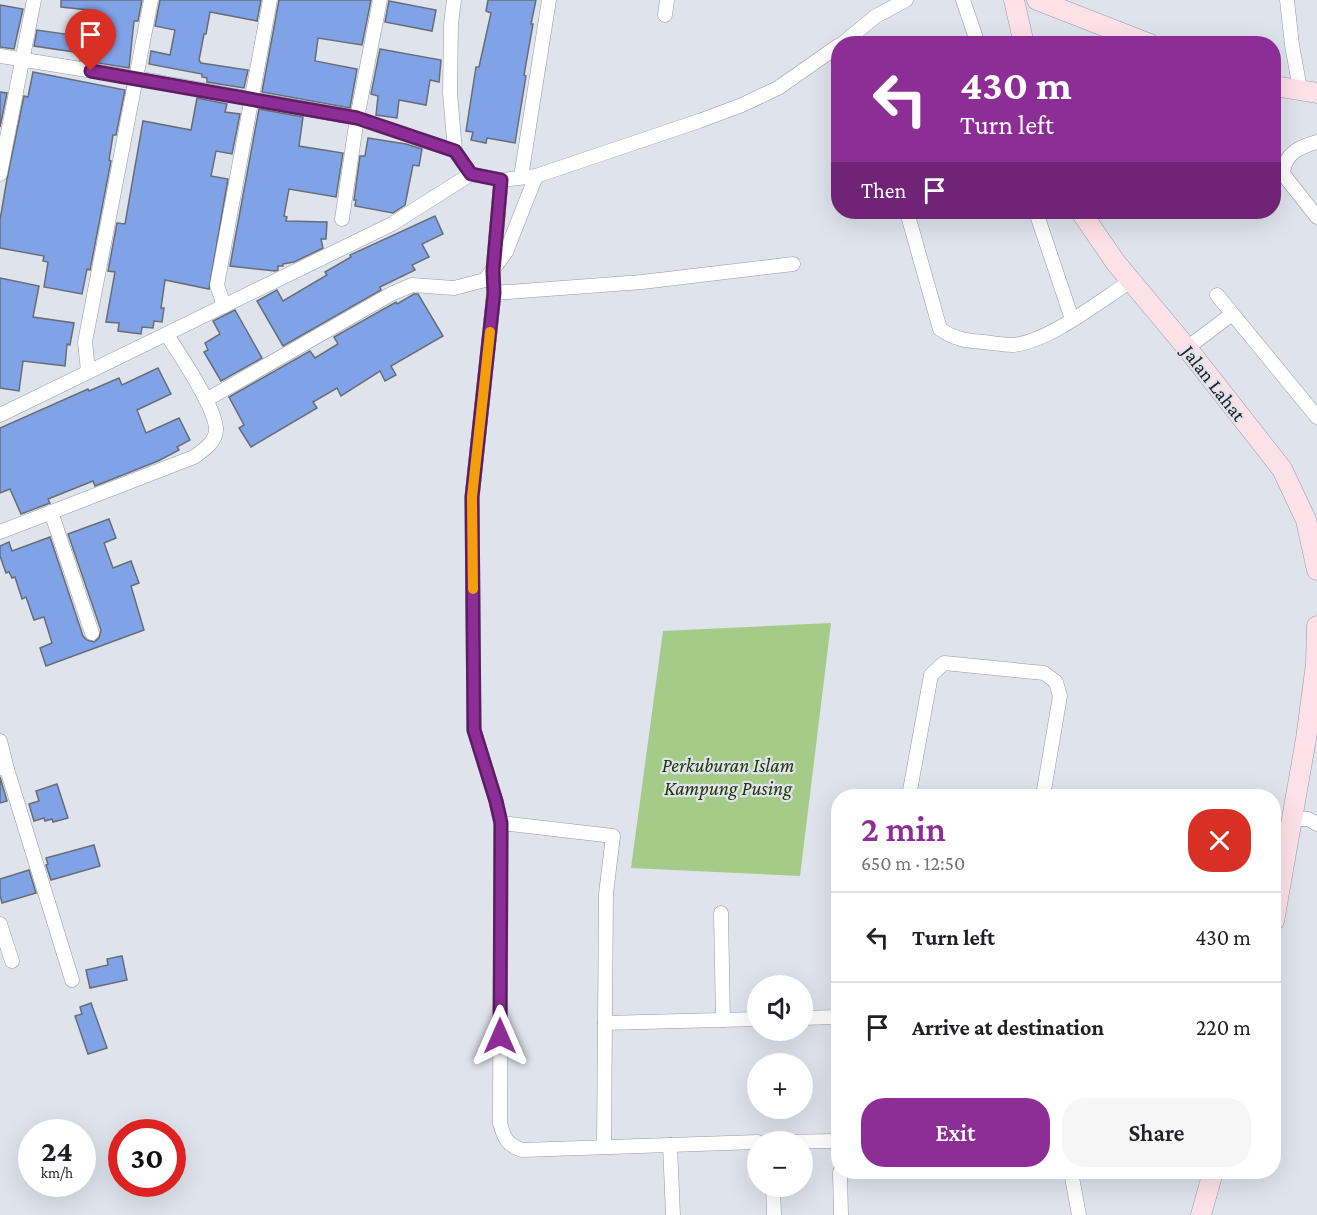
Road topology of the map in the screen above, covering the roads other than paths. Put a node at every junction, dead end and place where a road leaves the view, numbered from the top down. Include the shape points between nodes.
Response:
1 (34, 0) edge
2 (151, 0) edge
3 (270, 0) edge
4 (380, 0) edge
5 (549, 0) edge
6 (667, 0) edge
7 (906, 0) edge
8 (963, 0) edge
9 (1014, 0) edge
10 (1037, 0) edge
11 (1287, 0) edge
12 (450, 1) edge
13 (665, 15) dead end
14 (854, 36) edge
15 (975, 36) edge
16 (1022, 36) edge
17 (1129, 36) edge
18 (831, 53) edge
19 (0, 56) edge
20 (23, 61) junction
21 (136, 78) junction
22 (1281, 87) edge
23 (1308, 91) edge
24 (253, 100) junction
25 (357, 118) junction
26 (1317, 142) edge
27 (455, 151) junction
28 (0, 174) edge
29 (471, 174) junction
30 (536, 176) junction
31 (521, 177) junction
32 (501, 180) junction
33 (1317, 217) edge
34 (342, 219) dead end
35 (909, 219) edge
36 (1038, 219) edge
37 (1086, 219) edge
38 (793, 264) dead end
39 (493, 271) junction
40 (1131, 281) junction
41 (494, 293) junction
42 (1217, 296) dead end
43 (224, 306) junction
44 (1232, 314) junction
45 (1072, 319) junction
46 (167, 335) junction
47 (1186, 348) junction
48 (88, 371) junction
49 (206, 399) junction
50 (0, 415) edge
51 (1317, 417) edge
52 (51, 512) junction
53 (0, 531) edge
54 (1317, 570) edge
55 (1317, 626) edge
56 (92, 633) dead end
57 (1315, 688) edge
58 (1312, 736) edge
59 (0, 741) edge
60 (4, 768) edge
61 (910, 789) edge
62 (1044, 789) edge
63 (1292, 819) junction
64 (501, 823) junction
65 (1317, 824) edge
66 (1281, 881) edge
67 (721, 913) dead end
68 (0, 924) edge
69 (12, 961) dead end
70 (72, 980) dead end
71 (831, 1017) edge
72 (813, 1018) edge
73 (747, 1019) edge
74 (723, 1020) junction
75 (605, 1023) junction
76 (813, 1141) edge
77 (831, 1141) edge
78 (747, 1142) edge
79 (670, 1145) junction
80 (604, 1147) junction
81 (840, 1179) edge
82 (1072, 1179) edge
83 (1211, 1179) edge
84 (773, 1197) edge
85 (673, 1215) edge
86 (774, 1215) edge
87 (841, 1215) edge
88 (1079, 1215) edge
89 (1201, 1215) edge

1 - 20 street
2 - 21 street
3 - 24 street
4 - 25 street
5 - 31 street
6 - 13 street
7 - 14 street via 876,16
8 - 15 street
9 - 16 main road
10 - 17 main road
11 - 23 street via 1292,45
12 - 27 street via 450,93
18 - 30 street via 778,88 742,105
19 - 20 street
20 - 21 street
20 - 28 street
21 - 24 street
21 - 48 street via 85,342
22 - 23 main road
24 - 25 street
24 - 43 street via 217,285
25 - 27 street
25 - 34 street
26 - 33 street via 1290,154 1283,164 1283,174
27 - 29 street
29 - 32 street
29 - 43 street via 392,224
30 - 31 street
30 - 39 street via 506,252
31 - 32 street
32 - 39 street
35 - 45 street via 940,329 952,337 1012,345 1034,340
36 - 45 street
37 - 40 main road, Jalan Lahat
38 - 41 street via 642,282
39 - 41 street
39 - 49 street via 485,280 454,288 412,285 391,294
40 - 45 street
40 - 47 main road, Jalan Lahat
41 - 64 street via 472,497 474,730
42 - 44 street
43 - 46 street
44 - 47 street
44 - 51 street
46 - 48 street
46 - 49 street
47 - 54 main road, Jalan Lahat via 1282,469 1306,520
48 - 50 street
49 - 52 street via 216,428 212,443 194,457
52 - 53 street
52 - 56 street
55 - 57 main road
57 - 58 main road
58 - 63 main road
59 - 60 street
60 - 70 street
61 - 62 street via 931,675 944,663 1044,673 1056,682 1060,696
63 - 65 street via 1308,819
63 - 66 main road
64 - 75 street via 613,836 606,894
64 - 80 street via 500,1123 505,1140 522,1150
67 - 74 street
68 - 69 street
71 - 72 street
73 - 74 street
74 - 75 street
75 - 80 street
76 - 77 street
78 - 79 street
79 - 80 street
79 - 85 street
81 - 87 street
82 - 88 street
83 - 89 main road
84 - 86 street

